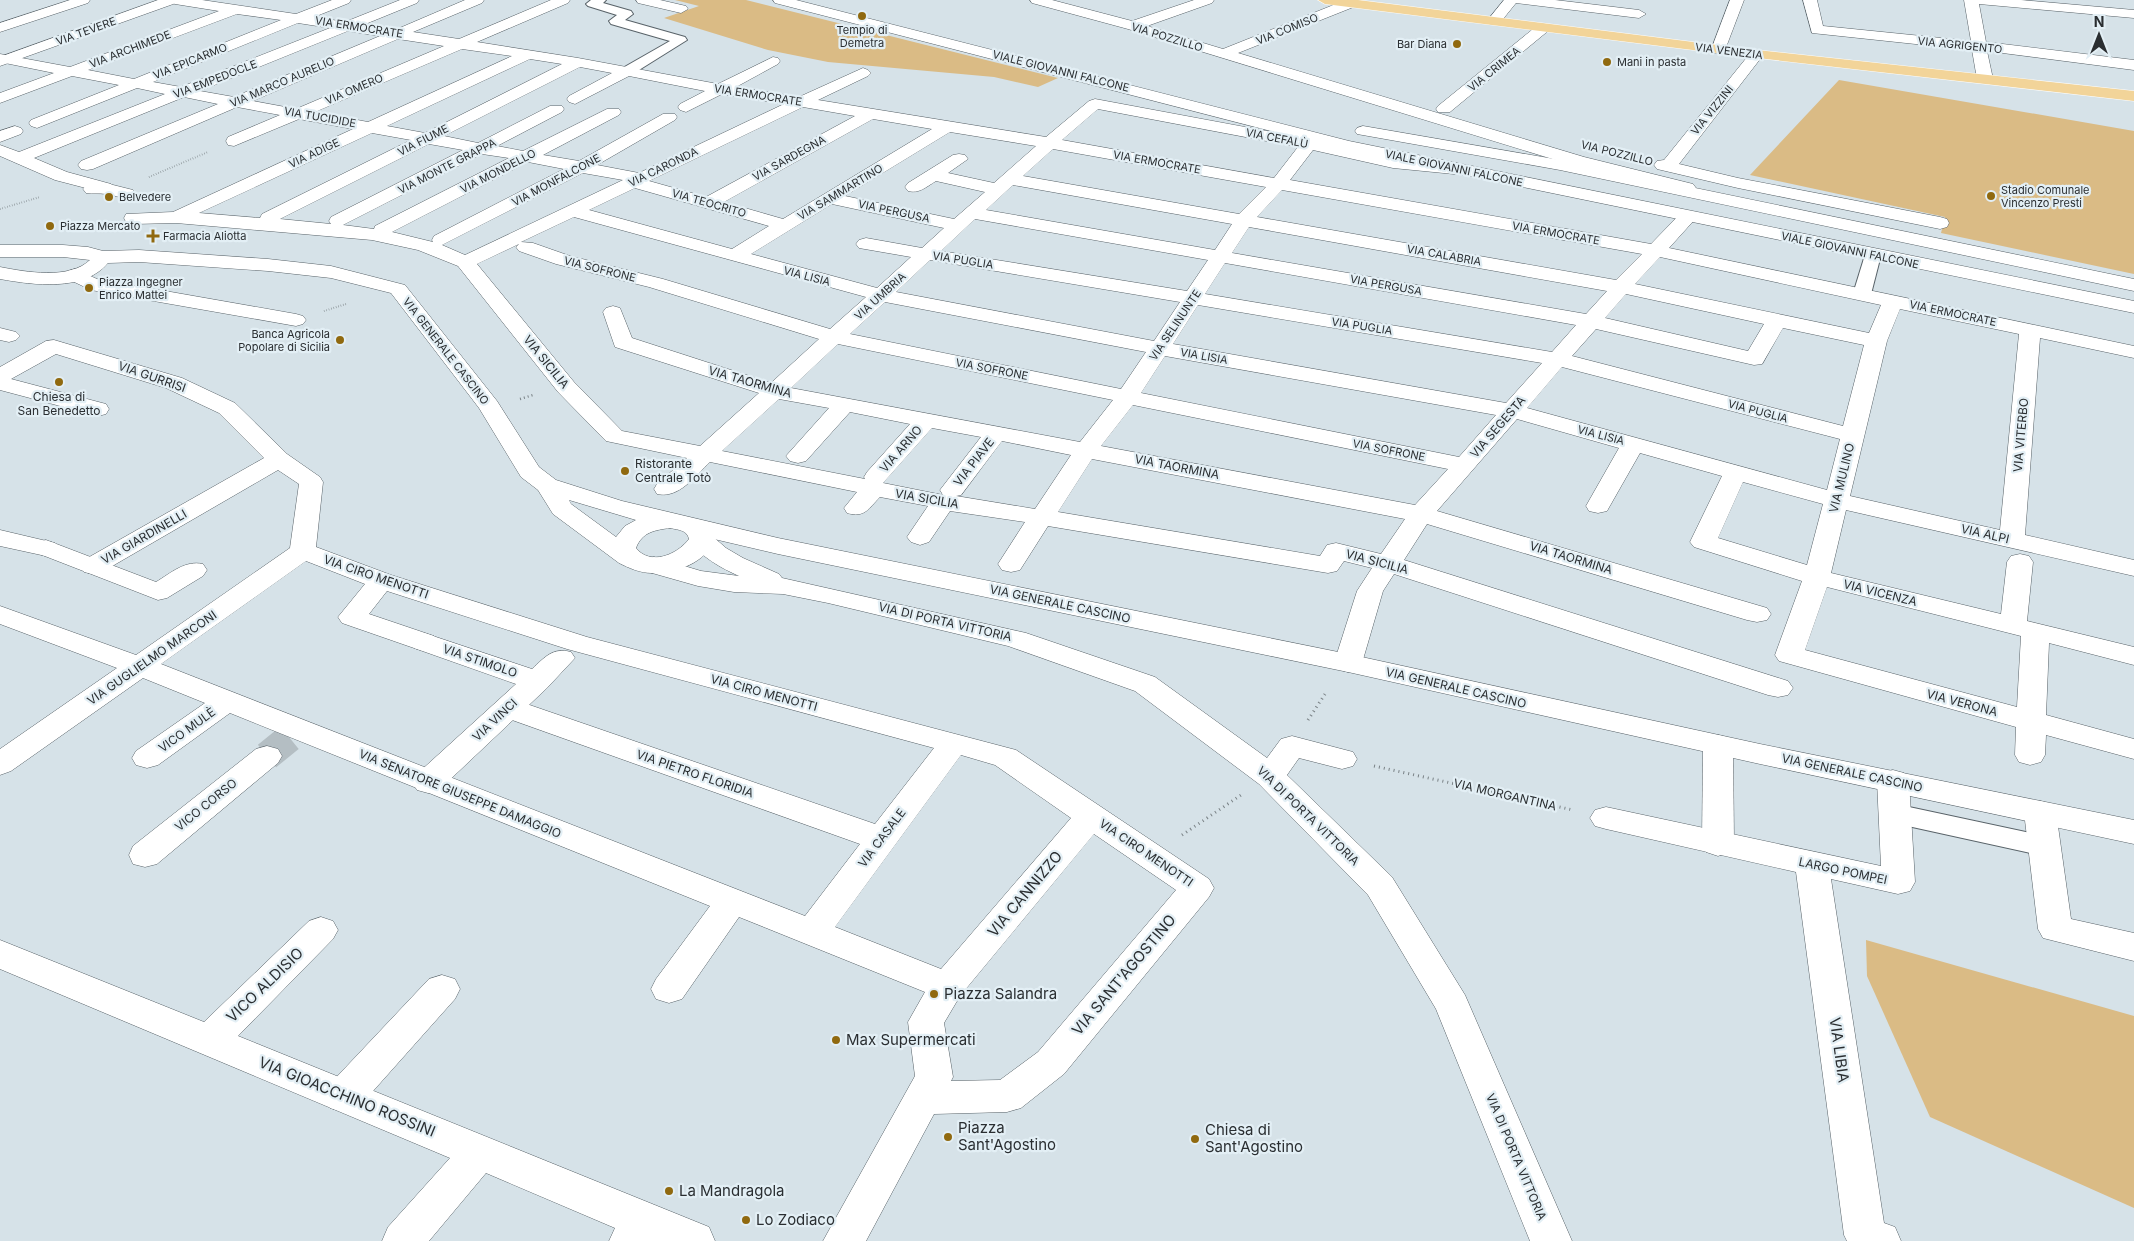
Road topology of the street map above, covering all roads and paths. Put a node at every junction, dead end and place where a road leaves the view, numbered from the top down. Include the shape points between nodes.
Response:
1 (83, 0) edge
2 (150, 0) edge
3 (171, 0) edge
4 (175, 0) edge
5 (261, 0) edge
6 (344, 0) edge
7 (412, 0) edge
8 (477, 0) edge
9 (563, 0) edge
10 (600, 0) edge
11 (642, 0) edge
12 (780, 0) edge
13 (831, 0) edge
14 (1037, 0) edge
15 (1207, 0) edge
16 (1324, 0) edge
17 (1511, 0) edge
18 (1521, 0) edge
19 (1737, 0) edge
20 (1810, 0) edge
21 (1972, 0) edge
22 (1351, 3) junction
23 (2062, 4) edge
24 (236, 9) junction
25 (681, 9) dead end
26 (1639, 14) dead end
27 (2134, 14) edge
28 (299, 18) junction
29 (1494, 21) junction
30 (351, 26) junction
31 (1133, 26) junction
32 (0, 28) edge
33 (1543, 28) junction
34 (398, 34) junction
35 (462, 43) junction
36 (1980, 46) junction
37 (1718, 50) junction
38 (529, 54) junction
39 (1223, 54) junction
40 (1757, 54) junction
41 (2, 58) edge
42 (773, 61) dead end
43 (578, 62) junction
44 (2134, 65) edge
45 (70, 71) junction
46 (626, 72) junction
47 (863, 73) dead end
48 (1132, 74) dead end
49 (1295, 75) junction
50 (1111, 76) junction
51 (1985, 79) junction
52 (135, 83) junction
53 (720, 89) junction
54 (182, 92) junction
55 (2134, 96) edge
56 (0, 98) edge
57 (575, 99) dead end
58 (236, 102) junction
59 (799, 102) junction
60 (1095, 104) joint
61 (1258, 105) dead end
62 (686, 108) dead end
63 (556, 109) dead end
64 (1444, 109) junction
65 (613, 112) dead end
66 (298, 113) junction
67 (870, 114) junction
68 (669, 117) dead end
69 (37, 123) dead end
70 (1344, 126) dead end
71 (371, 127) junction
72 (946, 127) junction
73 (428, 137) junction
74 (1565, 140) dead end
75 (234, 141) joint
76 (1049, 143) junction
77 (1309, 144) junction
78 (484, 147) junction
79 (0, 150) edge
80 (528, 156) junction
81 (19, 158) junction
82 (960, 159) dead end
83 (1649, 161) dead end
84 (87, 165) dead end
85 (1668, 166) junction
86 (581, 167) junction
87 (1460, 169) junction
88 (932, 175) junction
89 (636, 180) junction
90 (1279, 183) junction
91 (1004, 184) junction
92 (914, 187) dead end
93 (111, 190) joint
94 (830, 198) junction
95 (1732, 201) junction
96 (709, 203) junction
97 (571, 211) junction
98 (180, 215) dead end
99 (1688, 217) junction
100 (133, 218) dead end
101 (269, 218) dead end
102 (965, 219) junction
103 (1245, 219) junction
104 (338, 221) dead end
105 (1940, 223) dead end
106 (785, 225) junction
107 (382, 230) dead end
108 (441, 240) dead end
109 (866, 244) dead end
110 (526, 247) dead end
111 (1657, 251) junction
112 (926, 254) junction
113 (1873, 255) junction
114 (734, 256) junction
115 (1220, 256) junction
116 (102, 257) junction
117 (1, 260) edge
118 (464, 262) junction
119 (76, 275) junction
120 (2134, 285) edge
121 (1621, 287) junction
122 (1862, 294) junction
123 (881, 295) junction
124 (1193, 298) junction
125 (1893, 300) junction
126 (2134, 307) edge
127 (613, 312) dead end
128 (296, 320) dead end
129 (1777, 320) junction
130 (1590, 321) junction
131 (2030, 329) junction
132 (833, 337) junction
133 (1876, 341) junction
134 (1160, 348) junction
135 (2134, 352) edge
136 (1558, 359) junction
137 (0, 376) edge
138 (0, 383) edge
139 (566, 387) junction
140 (774, 391) junction
141 (1127, 397) junction
142 (844, 405) junction
143 (489, 406) junction
144 (98, 409) dead end
145 (1512, 411) junction
146 (926, 420) junction
147 (996, 434) junction
148 (1852, 435) junction
149 (1633, 444) junction
150 (1086, 450) junction
151 (703, 455) junction
152 (798, 456) dead end
153 (278, 459) junction
154 (1464, 465) junction
155 (1736, 472) junction
156 (875, 483) junction
157 (547, 485) junction
158 (666, 489) dead end
159 (948, 496) junction
160 (1836, 500) junction
161 (1598, 506) dead end
162 (856, 508) dead end
163 (1044, 513) junction
164 (1421, 514) junction
165 (920, 537) dead end
166 (0, 538) edge
167 (694, 539) junction
168 (778, 546) junction
169 (2016, 551) junction
170 (303, 552) junction
171 (628, 557) junction
172 (1011, 564) dead end
173 (1389, 564) junction
174 (654, 565) junction
175 (93, 566) junction
176 (2134, 568) edge
177 (194, 570) dead end
178 (1817, 577) junction
179 (382, 581) junction
180 (783, 586) junction
181 (0, 614) edge
182 (1757, 614) dead end
183 (2024, 629) junction
184 (1790, 655) joint
185 (2134, 656) edge
186 (562, 658) dead end
187 (1348, 663) junction
188 (140, 666) junction
189 (537, 681) junction
190 (1778, 688) dead end
191 (227, 701) junction
192 (508, 708) junction
193 (2032, 722) junction
194 (953, 744) junction
195 (1718, 745) junction
196 (2134, 749) edge
197 (2030, 755) dead end
198 (267, 756) tunnel mouth
199 (147, 758) dead end
200 (1342, 759) joint
201 (0, 764) edge
202 (1270, 776) junction
203 (1893, 781) junction
204 (428, 782) junction
205 (2040, 812) junction
206 (1895, 814) junction
207 (1091, 816) junction
208 (1606, 818) joint
209 (2134, 832) edge
210 (882, 839) junction
211 (1718, 844) junction
212 (2044, 846) junction
213 (145, 855) dead end
214 (1150, 856) junction
215 (1812, 865) junction
216 (1197, 888) joint
217 (732, 901) junction
218 (322, 930) dead end
219 (812, 932) junction
220 (2134, 947) edge
221 (0, 954) edge
222 (942, 978) junction
223 (442, 989) dead end
224 (669, 989) dead end
225 (209, 1041) junction
226 (344, 1096) junction
227 (922, 1098) junction
228 (480, 1152) junction
229 (637, 1231) edge
230 (1872, 1238) edge
231 (403, 1241) edge
232 (694, 1241) edge
233 (844, 1241) edge
234 (1550, 1241) edge

1 - 32 street
2 - 41 street, VIA TEVERE
3 - 41 street, VIA TEVERE
4 - 24 street, VIA ERMOCRATE
5 - 24 street, VIA ARCHIMEDE
6 - 28 street, VIA EPICARMO
7 - 30 street, VIA EMPEDOCLE
8 - 34 street, VIA MARCO AURELIO
9 - 35 street, VIA OMERO
10 - 46 lane via 592,4 627,14 615,21 681,40
11 - 25 street
12 - 50 street, VIALE GIOVANNI FALCONE
13 - 50 street, VIALE GIOVANNI FALCONE
14 - 31 street, VIA POZZILLO
15 - 31 street
16 - 22 main road, VIA VENEZIA
17 - 29 street
18 - 26 street
19 - 37 street
20 - 36 street, VIA AGRIGENTO via 1817,30
21 - 23 street
21 - 36 street
22 - 29 main road, VIA VENEZIA
22 - 39 street, VIA COMISO
23 - 27 street
24 - 28 street, VIA ERMOCRATE
24 - 45 street, VIA ARCHIMEDE
28 - 30 street, VIA ERMOCRATE
28 - 52 street, VIA EPICARMO
29 - 33 main road, VIA VENEZIA
30 - 34 street, VIA ERMOCRATE
30 - 54 street, VIA EMPEDOCLE
31 - 39 street, VIA POZZILLO
33 - 37 main road, VIA VENEZIA
33 - 64 street, VIA CRIMEA
34 - 35 street, VIA ERMOCRATE
34 - 58 street, VIA MARCO AURELIO
35 - 38 street, VIA ERMOCRATE
35 - 66 street, VIA OMERO
36 - 44 street, VIA AGRIGENTO
36 - 51 street
37 - 40 main road, VIA VENEZIA
38 - 43 street, VIA ERMOCRATE
38 - 71 street, VIA ADIGE
39 - 49 street, VIA POZZILLO
40 - 51 main road, VIA VENEZIA
40 - 85 street, VIA VIZZINI
41 - 45 street, VIA TUCIDIDE
42 - 53 street
43 - 46 street, VIA ERMOCRATE
43 - 73 street, VIA FIUME
45 - 52 street, VIA TUCIDIDE
45 - 56 street, VIA ARCHIMEDE
46 - 53 street, VIA ERMOCRATE
46 - 57 street
47 - 59 street, VIA CARONDA
48 - 61 street, VIALE GIOVANNI FALCONE
49 - 64 street, VIA POZZILLO
49 - 95 street, VIA POZZILLO via 1578,161
50 - 87 street, VIALE GIOVANNI FALCONE via 1348,146
51 - 55 main road, VIA VENEZIA
52 - 54 street, VIA TUCIDIDE
52 - 69 street, VIA EPICARMO
53 - 59 street, VIA ERMOCRATE
53 - 62 street
54 - 58 street, VIA TUCIDIDE
54 - 81 street, VIA EMPEDOCLE
58 - 66 street, VIA TUCIDIDE
58 - 84 street, VIA MARCO AURELIO
59 - 67 street, VIA ERMOCRATE
59 - 89 street, VIA CARONDA
60 - 76 street, VIA UMBRIA
60 - 77 street, VIA CEFALÙ
63 - 78 street, VIA MONTE GRAPPA
64 - 74 street, VIA POZZILLO
65 - 80 street, VIA MONDELLO
66 - 71 street, VIA TUCIDIDE
66 - 75 street, VIA OMERO
67 - 72 street, VIA ERMOCRATE
67 - 96 street, VIA SARDEGNA
68 - 86 street, VIA MONFALCONE
70 - 95 street, VIALE GIOVANNI FALCONE via 1560,165
71 - 73 street, VIA TUCIDIDE
71 - 98 street, VIA ADIGE
72 - 76 street, VIA ERMOCRATE
72 - 94 street, VIA SAMMARTINO
73 - 78 street, VIA TUCIDIDE
73 - 101 street, VIA FIUME
75 - 93 path
76 - 90 street, VIA ERMOCRATE
76 - 91 street, VIA UMBRIA
77 - 87 street, VIA CEFALÙ via 1394,163
77 - 90 street, VIA SELINUNTE
78 - 80 street, VIA TUCIDIDE
78 - 104 street, VIA MONTE GRAPPA
79 - 81 street
80 - 86 street, VIA TUCIDIDE
80 - 107 street, VIA MONDELLO
81 - 93 street via 61,176
82 - 88 street
83 - 85 street, VIA POZZILLO
85 - 105 street, VIA POZZILLO
86 - 89 street, VIA TUCIDIDE
86 - 108 street, VIA MONFALCONE
87 - 99 street, VIALE GIOVANNI FALCONE
88 - 91 street, VIA CALABRIA
88 - 92 street
89 - 96 street, VIA TEOCRITO
89 - 97 street, VIA CARONDA
90 - 103 street, VIA SELINUNTE
90 - 111 street, VIA ERMOCRATE
91 - 102 street, VIA UMBRIA
91 - 103 street, VIA CALABRIA
94 - 102 street, VIA PERGUSA
94 - 106 street, VIA SAMMARTINO
95 - 120 street, VIALE GIOVANNI FALCONE
96 - 106 street, VIA TEOCRITO
97 - 114 street, VIA LISIA
97 - 118 street, VIA CARONDA
99 - 111 street, VIA SEGESTA
99 - 113 street, VIALE GIOVANNI FALCONE
100 - 118 street, VIA SICILIA via 195,219 372,234 424,245
102 - 112 street, VIA UMBRIA
102 - 115 street, VIA PERGUSA
103 - 115 street, VIA SELINUNTE
103 - 121 street, VIA CALABRIA
106 - 114 street, VIA SAMMARTINO
109 - 112 street, VIA PUGLIA
110 - 132 street, VIA SOFRONE
111 - 121 street, VIA SEGESTA
111 - 122 street, VIA ERMOCRATE
112 - 123 street, VIA UMBRIA
112 - 124 street, VIA PUGLIA
113 - 122 lane
113 - 126 street, VIALE GIOVANNI FALCONE
114 - 123 street, VIA LISIA
115 - 124 street, VIA SELINUNTE
115 - 130 street, VIA PERGUSA
116 - 117 street, VIA GENERALE CASCINO via 81,252 33,252
116 - 119 street via 94,266
116 - 143 street, VIA GENERALE CASCINO via 139,256 276,266 331,272 398,289
117 - 119 street via 19,278
118 - 139 street, VIA SICILIA
119 - 128 street via 91,284
121 - 129 street, VIA CALABRIA
121 - 130 street, VIA SEGESTA
122 - 125 street, VIA ERMOCRATE
123 - 132 street, VIA UMBRIA
123 - 134 street, VIA LISIA
124 - 134 street, VIA SELINUNTE
124 - 136 street, VIA PUGLIA
125 - 131 street, VIA ERMOCRATE
125 - 133 street, VIA MULINO
127 - 140 street, VIA TAORMINA via 623,342
129 - 130 street, VIA PERGUSA via 1754,359
129 - 133 street, VIA CALABRIA
130 - 136 street, VIA SEGESTA
131 - 135 street, VIA ERMOCRATE
131 - 169 street, VIA VITERBO
132 - 140 street, VIA UMBRIA
132 - 141 street, VIA SOFRONE
133 - 148 street, VIA MULINO
134 - 141 street, VIA SELINUNTE
134 - 145 street, VIA LISIA
136 - 145 street, VIA SEGESTA
136 - 148 street, VIA PUGLIA
137 - 153 street, VIA GURRISI via 54,346 174,383 227,408
138 - 144 street
139 - 143 path
139 - 151 street, VIA SICILIA via 614,436
140 - 142 street, VIA TAORMINA
140 - 151 street, VIA UMBRIA
141 - 150 street, VIA SELINUNTE
141 - 154 street, VIA SOFRONE
142 - 146 street, VIA TAORMINA
142 - 152 street
143 - 157 street, VIA GENERALE CASCINO via 530,472
145 - 149 street, VIA LISIA
145 - 154 street, VIA SEGESTA
146 - 147 street, VIA TAORMINA
146 - 156 street, VIA ARNO
147 - 150 street, VIA TAORMINA
147 - 159 street, VIA PIAVE
148 - 160 street, VIA MULINO
149 - 155 street, VIA LISIA
149 - 161 street
150 - 163 street, VIA SELINUNTE
150 - 164 street, VIA TAORMINA
151 - 156 street, VIA SICILIA
151 - 158 street, VIA UMBRIA
153 - 170 street, VIA GURRISI via 311,482
153 - 175 street, VIA GIARDINELLI
154 - 164 street, VIA SEGESTA
155 - 160 street, VIA LISIA
155 - 178 street, VIA VICENZA via 1703,542
156 - 159 street, VIA SICILIA
156 - 162 street, VIA ARNO
157 - 167 street
157 - 171 street via 562,509
159 - 163 street, VIA SICILIA
159 - 165 street, VIA PIAVE
160 - 169 street, VIA ALPI
160 - 178 street, VIA MULINO
163 - 172 street, VIA SELINUNTE
163 - 173 street, VIA SICILIA via 1328,565 1336,551
164 - 173 street, VIA SEGESTA
164 - 182 street, VIA TAORMINA
166 - 175 street, VIA GIARDINELLI via 46,548
167 - 168 street
167 - 168 street
167 - 171 street via 663,521 647,524 626,540 623,549
167 - 174 street via 670,563
167 - 180 street via 727,560
168 - 187 street, VIA GENERALE CASCINO
169 - 176 street, VIA ALPI
169 - 183 street, VIA VITERBO
170 - 179 street, VIA CIRO MENOTTI
170 - 188 street, VIA GUGLIELMO MARCONI
171 - 174 street
173 - 187 street, VIA SEGESTA via 1370,591
173 - 190 street, VIA SICILIA
174 - 180 street via 734,584
175 - 177 street via 158,592
178 - 183 street, VIA VICENZA
178 - 184 street, VIA MULINO
179 - 189 street, VIA STIMOLO via 352,617
179 - 194 street, VIA CIRO MENOTTI via 577,644
180 - 202 street, VIA DI PORTA VITTORIA via 1016,639 1145,684
181 - 188 street, VIA SENATORE GIUSEPPE DAMAGGIO
183 - 185 street, VIA VICENZA
183 - 193 street, VIA VITERBO
184 - 193 street, VIA VERONA
186 - 189 street, VIA VINCI
187 - 195 street, VIA GENERALE CASCINO
188 - 191 street, VIA SENATORE GIUSEPPE DAMAGGIO
188 - 201 street, VIA GUGLIELMO MARCONI
189 - 192 street, VIA VINCI
191 - 199 street, VICO MULÈ
191 - 204 street, VIA SENATORE GIUSEPPE DAMAGGIO via 296,732
192 - 204 street, VIA VINCI
192 - 210 street, VIA PIETRO FLORIDIA
193 - 196 street, VIA VERONA
193 - 197 street, VIA VITERBO
194 - 207 street, VIA CIRO MENOTTI via 1005,757
194 - 210 street, VIA CASALE
195 - 203 street, VIA GENERALE CASCINO
195 - 211 street
198 - 213 street, VICO CORSO
200 - 202 street via 1292,746
200 - 208 path, VIA MORGANTINA
202 - 214 path
202 - 234 street, VIA DI PORTA VITTORIA via 1380,886 1452,1005
203 - 205 street, VIA GENERALE CASCINO
203 - 206 street, LARGO POMPEI
204 - 217 street, VIA SENATORE GIUSEPPE DAMAGGIO
205 - 209 street, VIA GENERALE CASCINO
205 - 212 street
206 - 212 lane
206 - 215 street, LARGO POMPEI via 1898,882
207 - 214 street, VIA CIRO MENOTTI
207 - 222 street, VIA CANNIZZO
208 - 211 street
210 - 219 street, VIA CASALE
211 - 215 street, LARGO POMPEI
212 - 220 street via 2055,929
214 - 216 street, VIA CIRO MENOTTI
215 - 230 street, VIA LIBIA
216 - 227 street, VIA SANT'AGOSTINO via 1051,1063 1007,1096
217 - 219 street, VIA SENATORE GIUSEPPE DAMAGGIO
217 - 224 street
218 - 225 street, VICO ALDISIO
219 - 222 street, VIA SENATORE GIUSEPPE DAMAGGIO
221 - 225 street, VIA GIOACCHINO ROSSINI
222 - 227 street via 926,1022 934,1077
223 - 226 street
225 - 226 street, VIA GIOACCHINO ROSSINI
226 - 228 street, VIA GIOACCHINO ROSSINI
227 - 233 street
228 - 229 street, VIA GIOACCHINO ROSSINI
228 - 231 street
229 - 232 street, VIA GIOACCHINO ROSSINI

